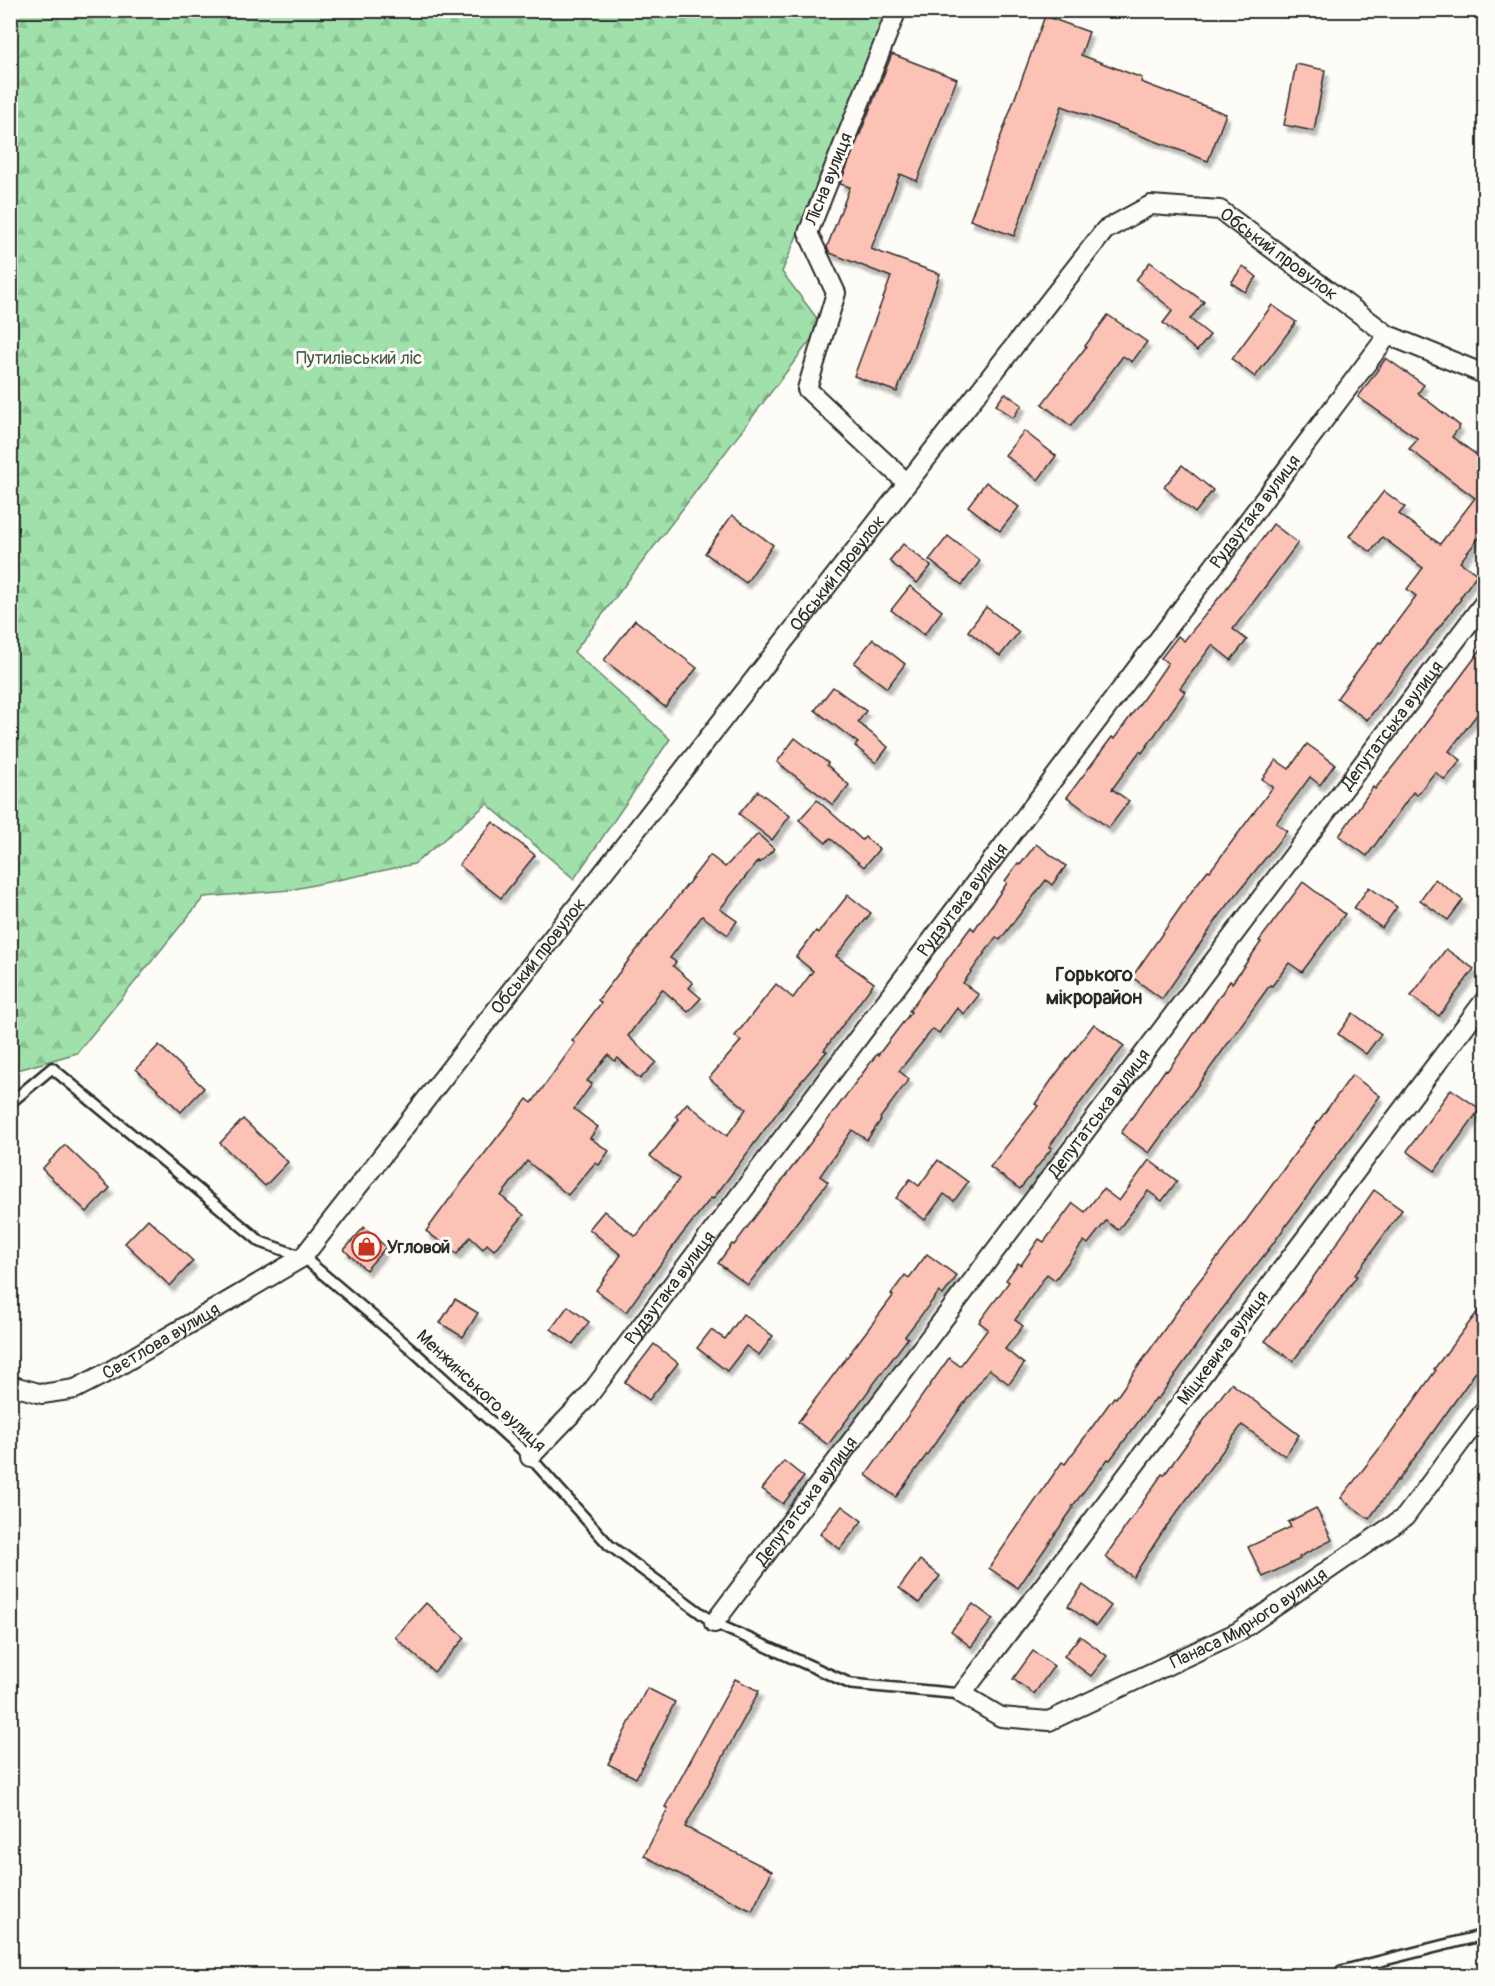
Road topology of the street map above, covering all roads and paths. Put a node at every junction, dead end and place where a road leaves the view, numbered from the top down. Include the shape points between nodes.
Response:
1 (897, 10) edge
2 (1388, 335) junction
3 (1485, 374) edge
4 (907, 483) junction
5 (1485, 603) edge
6 (1485, 1001) edge
7 (10, 1103) edge
8 (303, 1257) junction
9 (10, 1385) edge
10 (1485, 1411) edge
11 (530, 1456) junction
12 (714, 1623) junction
13 (962, 1694) junction
14 (1485, 1935) edge
15 (1341, 1971) dead end

1 - 4 street, Лісна вулиця via 808,233 836,292 807,389
2 - 3 street, Обський провулок
2 - 4 street, Обський провулок via 1220,210 1151,205 1105,230
2 - 11 street, Рудзутака вулиця via 594,1389
4 - 8 street, Обський провулок
5 - 12 street, Депутатська вулиця
6 - 13 street, Міцкевича вулиця
7 - 8 lane, Менжинського вулиця via 52,1068 261,1242
8 - 9 street, Свєтлова вулиця via 75,1389 42,1394
8 - 11 lane, Менжинського вулиця
10 - 13 street, Панаса Мирного вулиця via 1405,1517 1238,1632 1049,1721 1001,1717
11 - 12 lane, Менжинського вулиця via 609,1545
12 - 13 lane, Менжинського вулиця via 851,1684
14 - 15 lane

